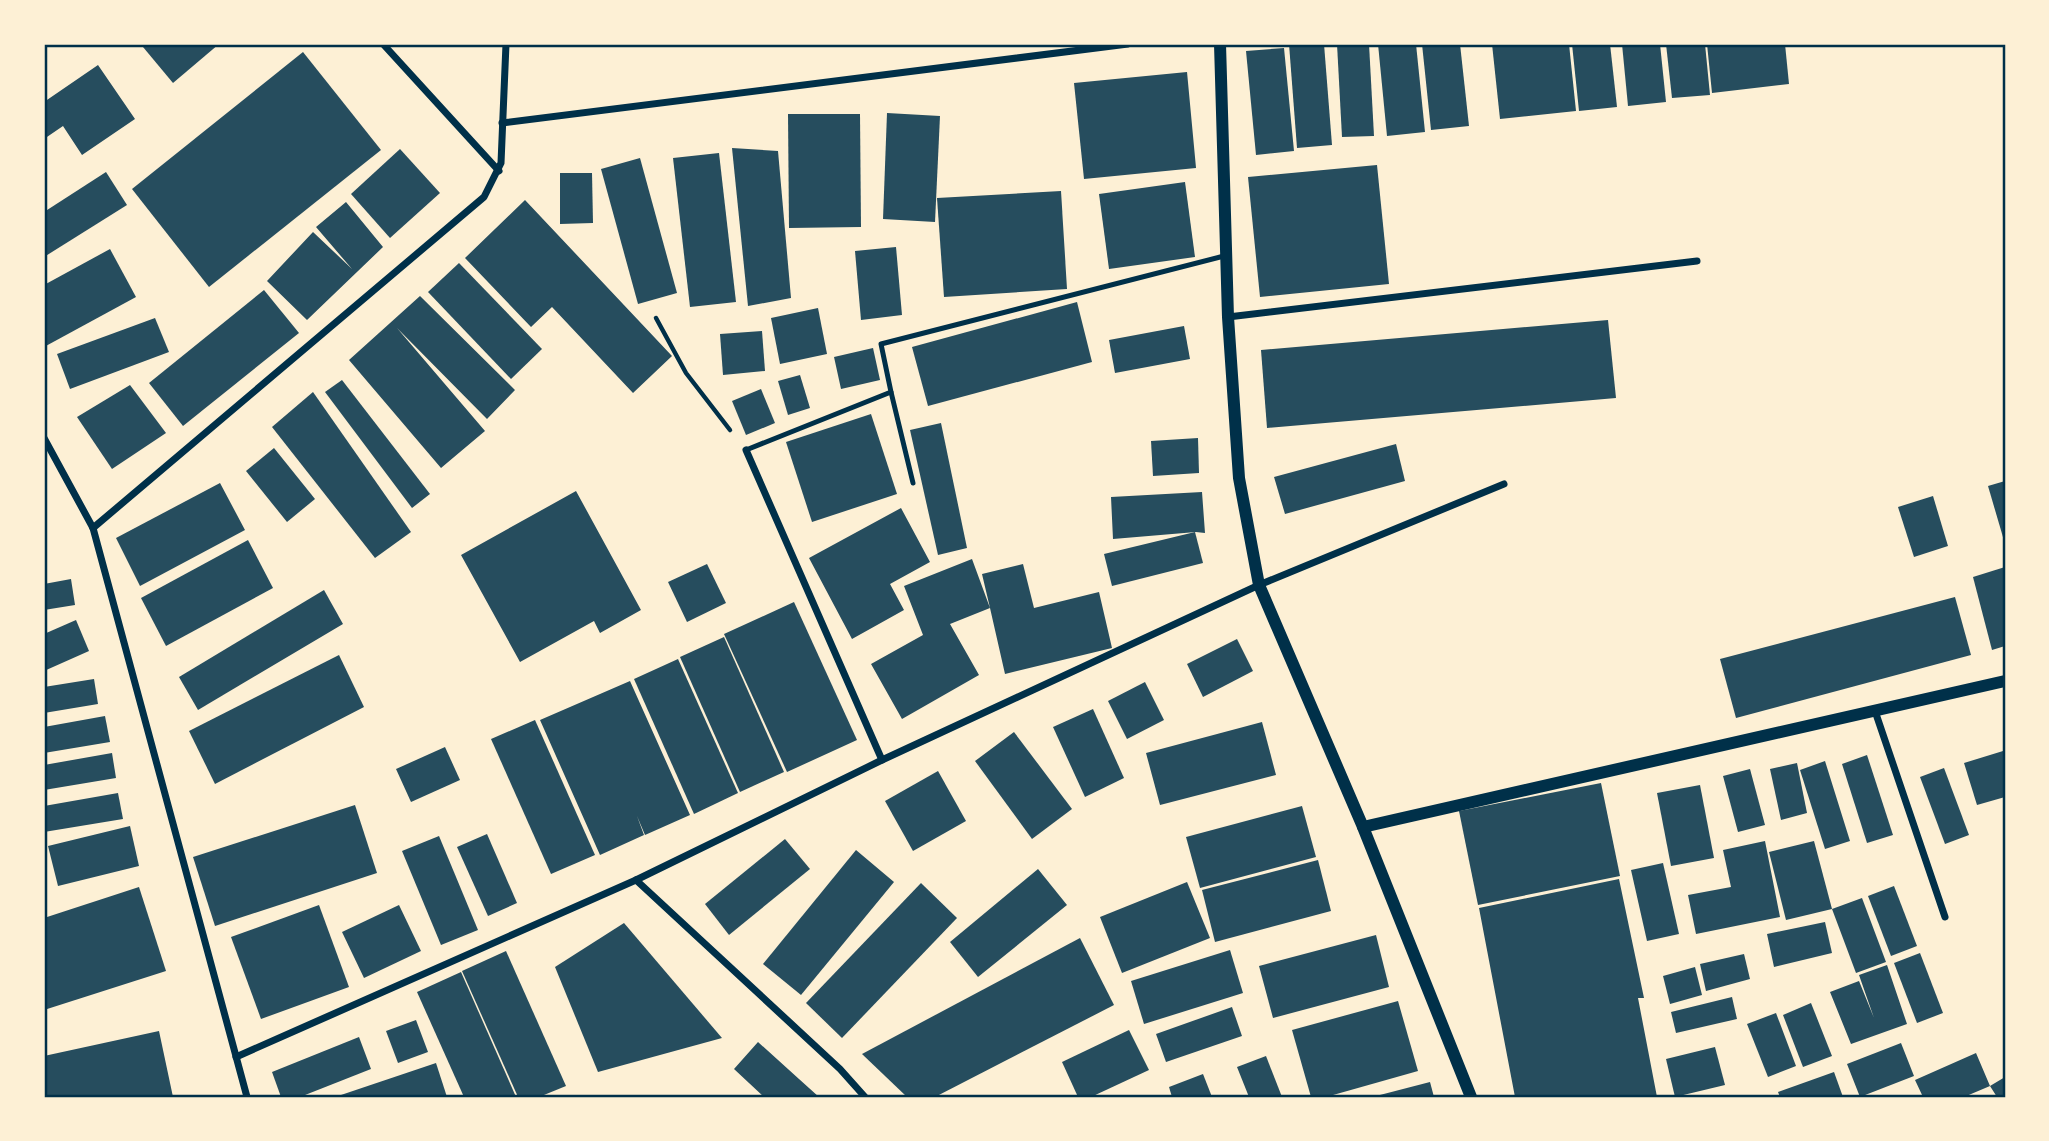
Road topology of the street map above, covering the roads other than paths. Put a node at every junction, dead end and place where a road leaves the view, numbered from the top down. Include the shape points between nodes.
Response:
1 (383, 44) edge
2 (506, 44) edge
3 (1128, 44) edge
4 (1220, 44) edge
5 (502, 123) junction
6 (499, 171) junction
7 (1226, 256) junction
8 (1697, 261) dead end
9 (1228, 317) junction
10 (891, 392) junction
11 (44, 438) edge
12 (746, 450) joint
13 (914, 482) dead end
14 (1504, 484) dead end
15 (93, 528) junction
16 (1259, 585) junction
17 (2005, 681) edge
18 (1875, 710) junction
19 (882, 760) junction
20 (1363, 827) junction
21 (636, 880) junction
22 (1945, 917) dead end
23 (236, 1057) junction
24 (247, 1097) edge
25 (865, 1097) edge
26 (1471, 1097) edge

1 - 6 street
2 - 5 street
3 - 5 street
4 - 7 street
5 - 6 street
6 - 15 street via 484,197
7 - 9 street
7 - 10 lane via 881,344
8 - 9 street
9 - 16 street via 1239,478
10 - 12 lane
10 - 13 lane
11 - 15 street
12 - 19 street
14 - 16 street
15 - 23 street
16 - 19 street
16 - 20 street
17 - 18 street
18 - 20 street
18 - 22 street
19 - 21 street
20 - 26 street
21 - 23 street
21 - 25 street
23 - 24 street

